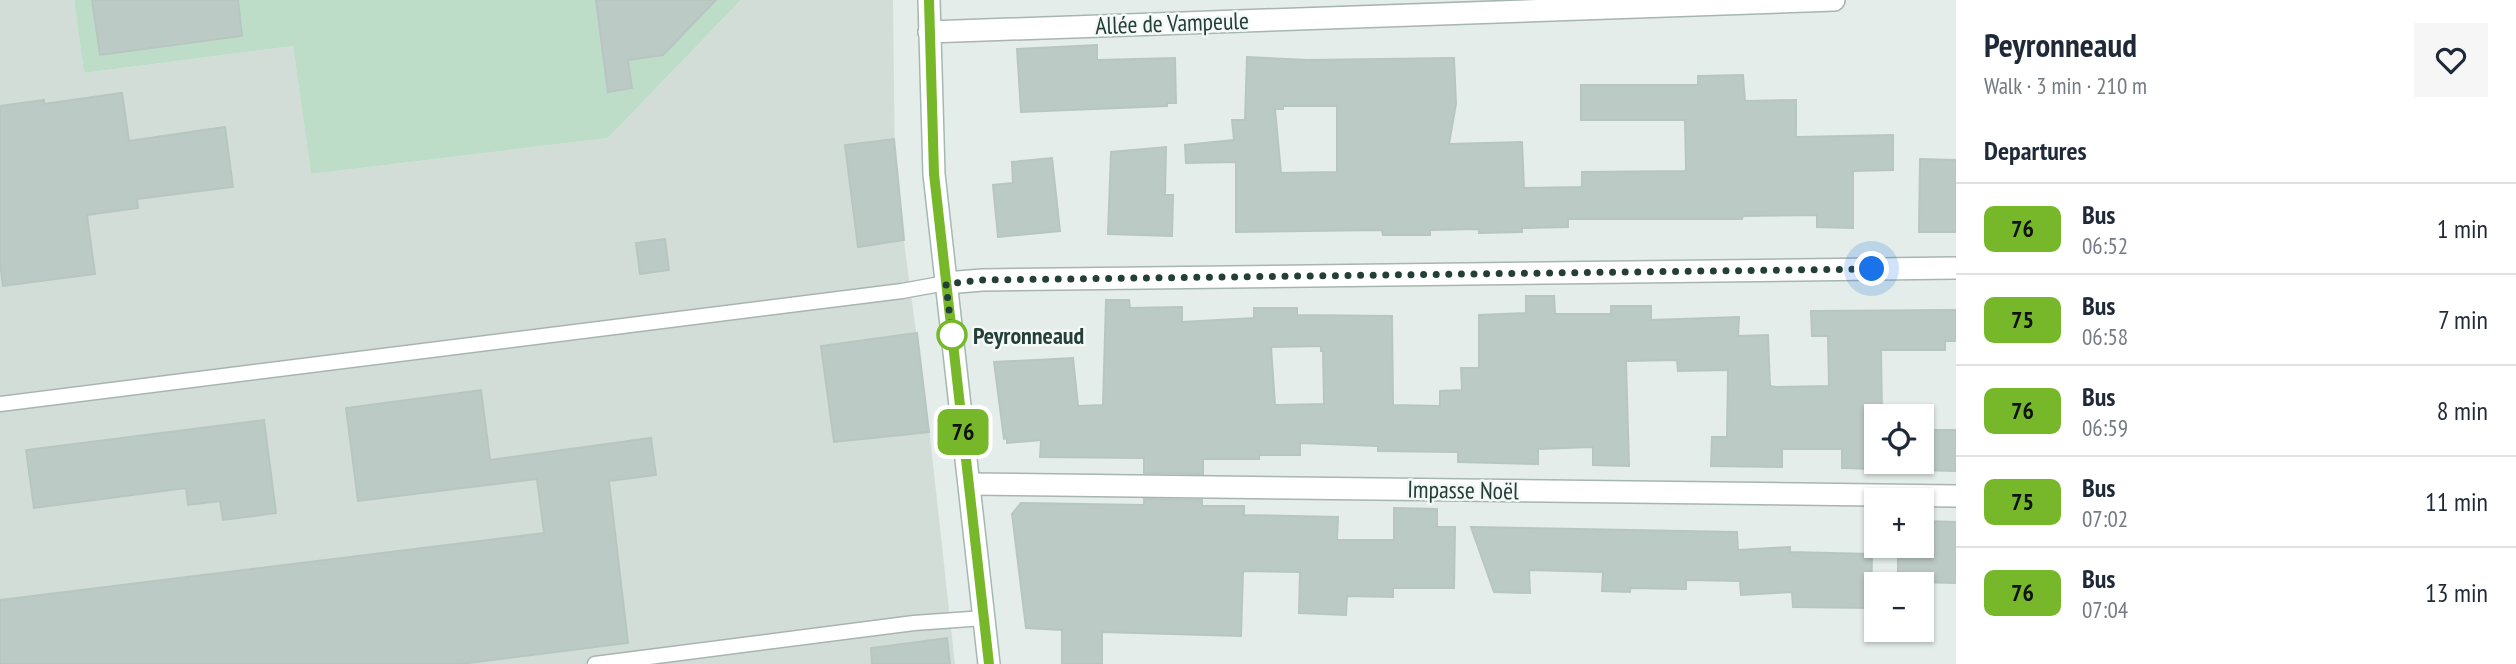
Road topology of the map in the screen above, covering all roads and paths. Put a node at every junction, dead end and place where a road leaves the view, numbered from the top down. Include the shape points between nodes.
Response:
1 (929, 0) edge
2 (1834, 0) edge
3 (929, 32) junction
4 (1956, 268) edge
5 (946, 284) junction
6 (0, 404) edge
7 (969, 484) junction
8 (1956, 496) edge
9 (984, 618) junction
10 (595, 664) edge
11 (989, 664) edge

1 - 3 street
2 - 3 street, Allée de Vampeule
3 - 5 street via 934,174
4 - 5 street
5 - 6 lane
5 - 7 street
7 - 8 street, Impasse Noël
7 - 9 street
9 - 10 lane
9 - 11 street

